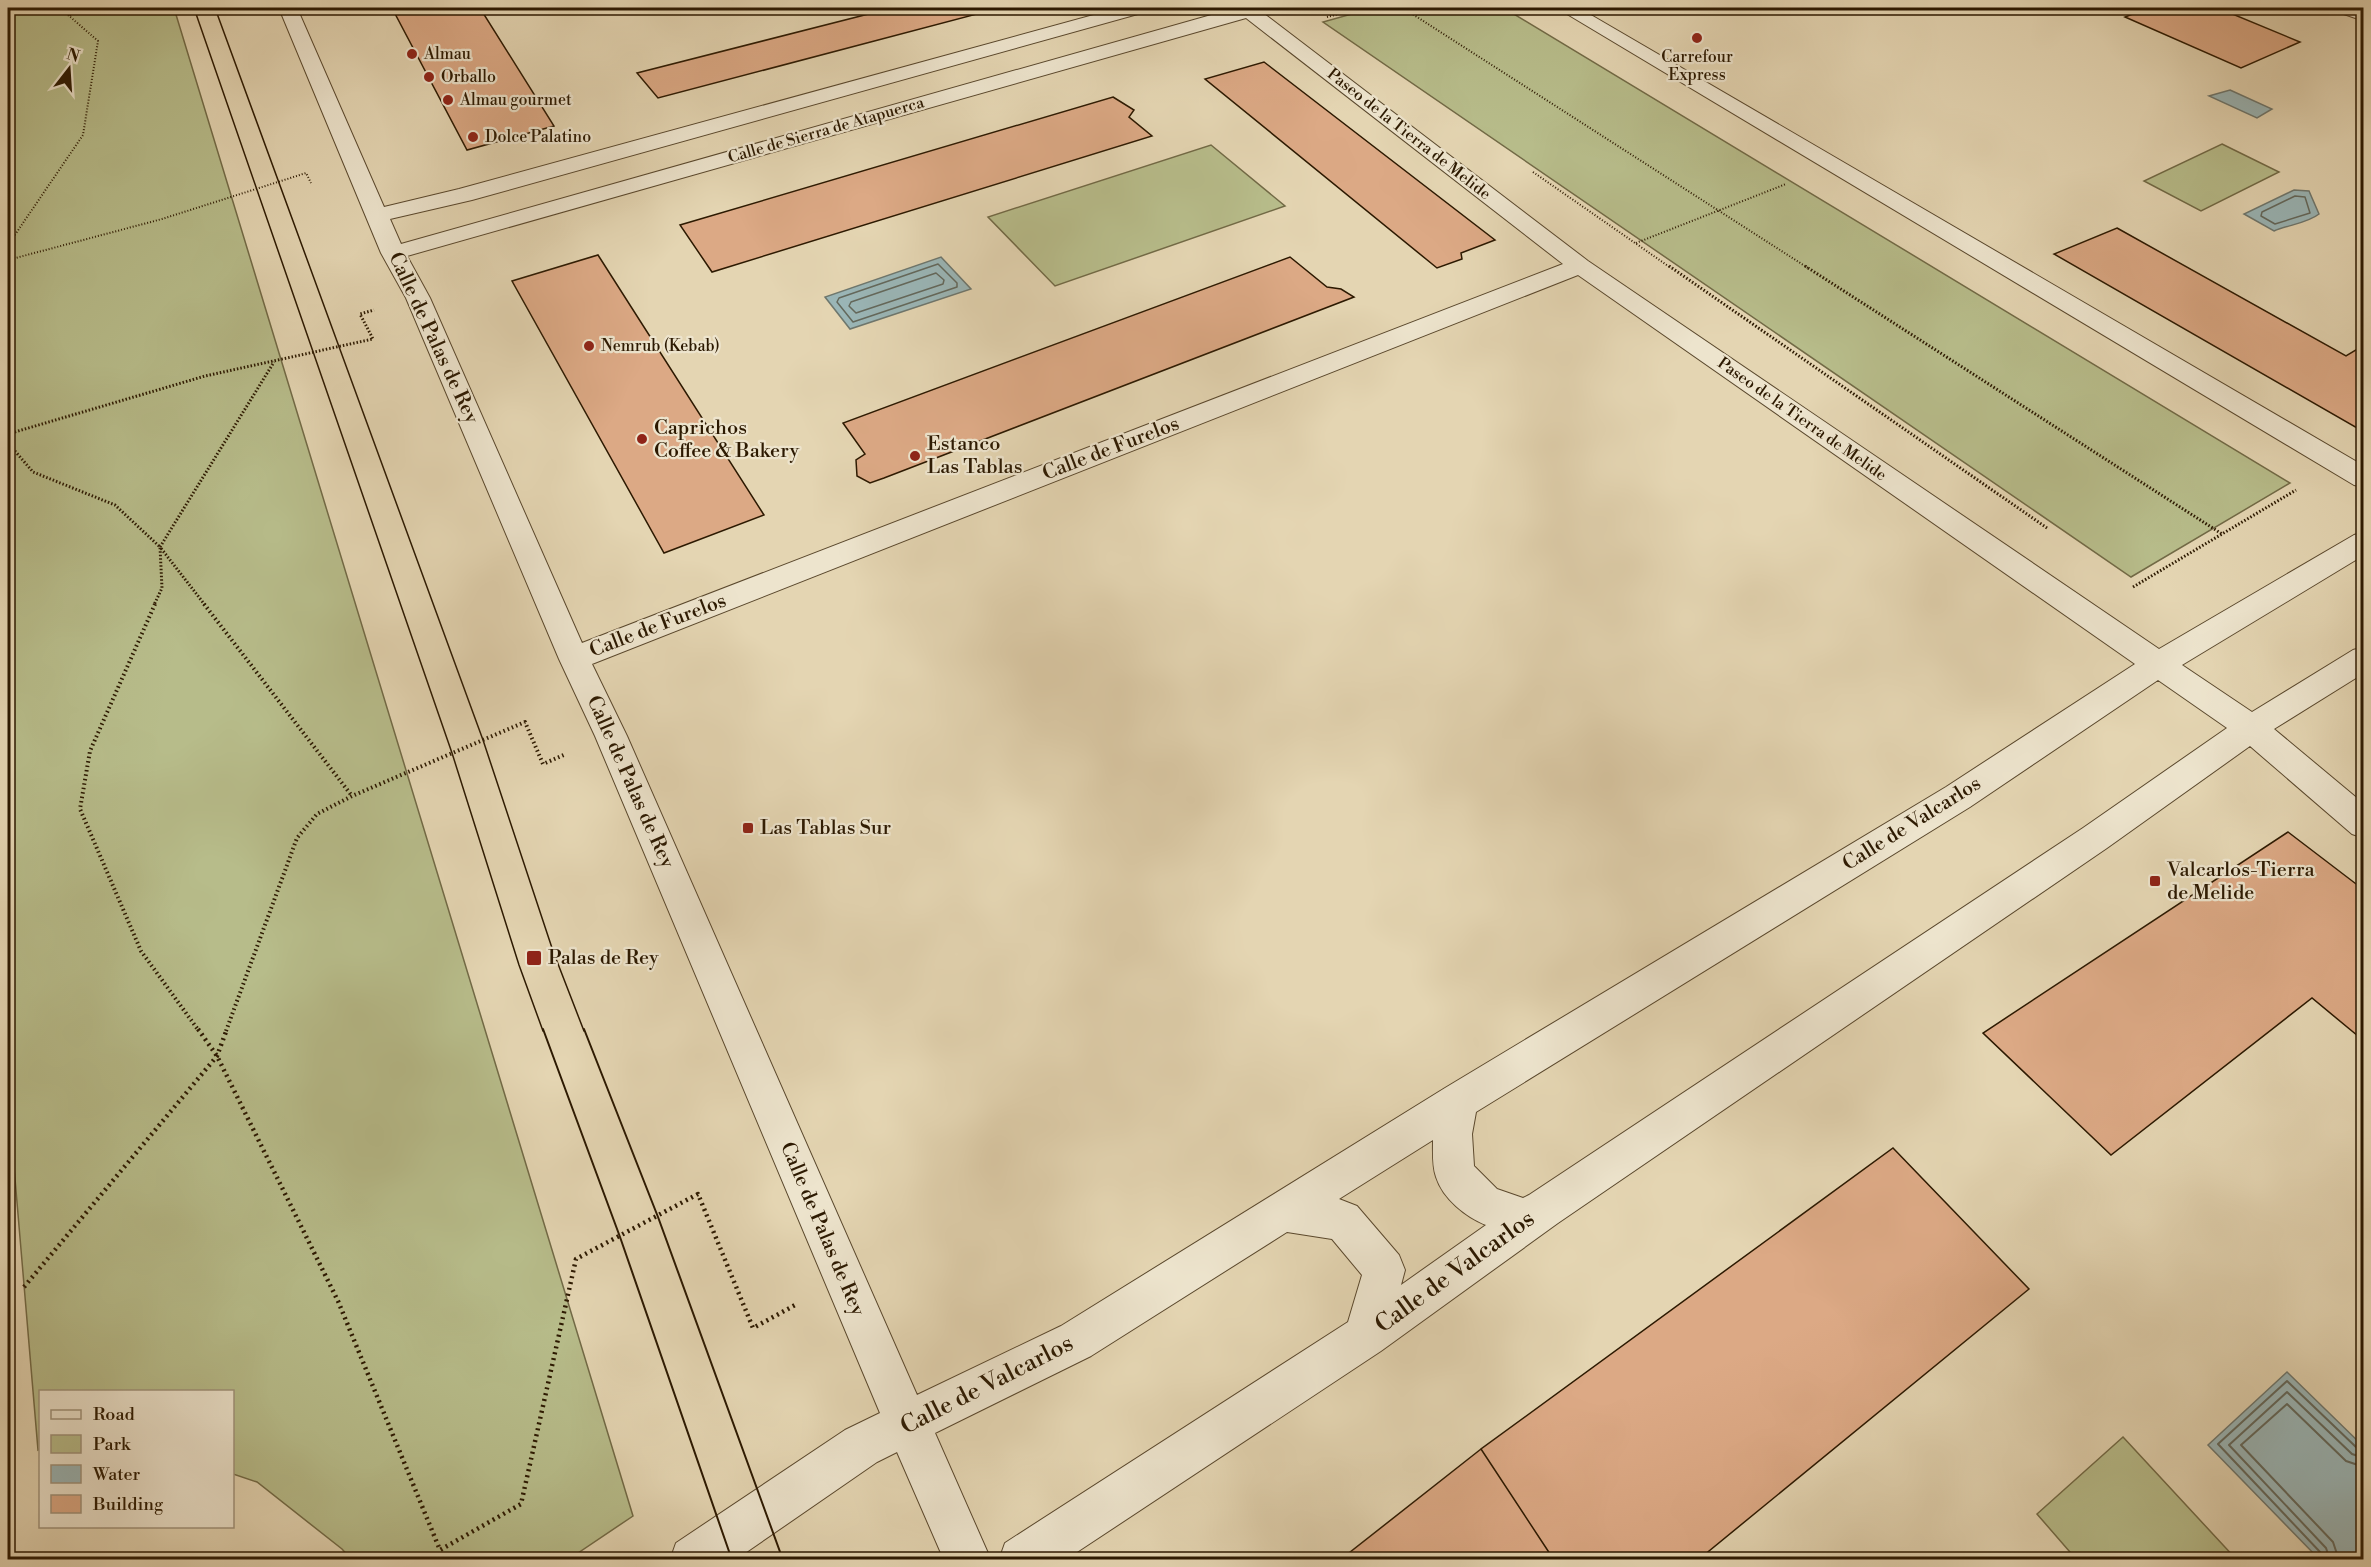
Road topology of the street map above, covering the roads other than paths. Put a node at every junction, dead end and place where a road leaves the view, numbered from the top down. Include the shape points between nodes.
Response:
1 (288, 8) edge
2 (1138, 8) edge
3 (1251, 8) edge
4 (1566, 8) edge
5 (2345, 8) edge
6 (2364, 15) edge
7 (377, 215) junction
8 (393, 253) junction
9 (1580, 266) junction
10 (2364, 478) edge
11 (2364, 542) edge
12 (574, 658) junction
13 (2364, 658) edge
14 (2157, 665) junction
15 (2251, 728) junction
16 (2364, 824) edge
17 (1459, 1101) junction
18 (1544, 1209) junction
19 (1283, 1211) junction
20 (1366, 1336) junction
21 (908, 1425) junction
22 (693, 1560) edge
23 (968, 1560) edge
24 (1022, 1560) edge

1 - 7 street, Calle de Palas de Rey
2 - 7 street, Calle de Sierra de Atapuerca via 464,195
3 - 8 street, Calle de Sierra de Atapuerca
3 - 9 street, Paseo de la Tierra de Melide
4 - 10 street
5 - 6 street
7 - 8 street, Calle de Palas de Rey
8 - 12 street, Calle de Palas de Rey via 418,298
9 - 12 street, Calle de Furelos
9 - 14 street, Paseo de la Tierra de Melide
11 - 14 street, Calle de Valcarlos
12 - 21 street, Calle de Palas de Rey
13 - 15 street, Calle de Valcarlos
14 - 15 street, Paseo de la Tierra de Melide
14 - 17 street, Calle de Valcarlos via 1958,797
15 - 16 street, Paseo de la Tierra de Melide
15 - 18 street, Calle de Valcarlos via 2095,838
17 - 18 street, Calle de Valcarlos via 1452,1134 1455,1175 1484,1204 1524,1218
17 - 19 street, Calle de Valcarlos
18 - 20 street, Calle de Valcarlos
19 - 20 street, Calle de Valcarlos via 1343,1220 1384,1270
19 - 21 street, Calle de Valcarlos via 1076,1341
20 - 24 street, Calle de Valcarlos
21 - 22 street, Calle de Valcarlos via 861,1446
21 - 23 street, Calle de Palas de Rey

